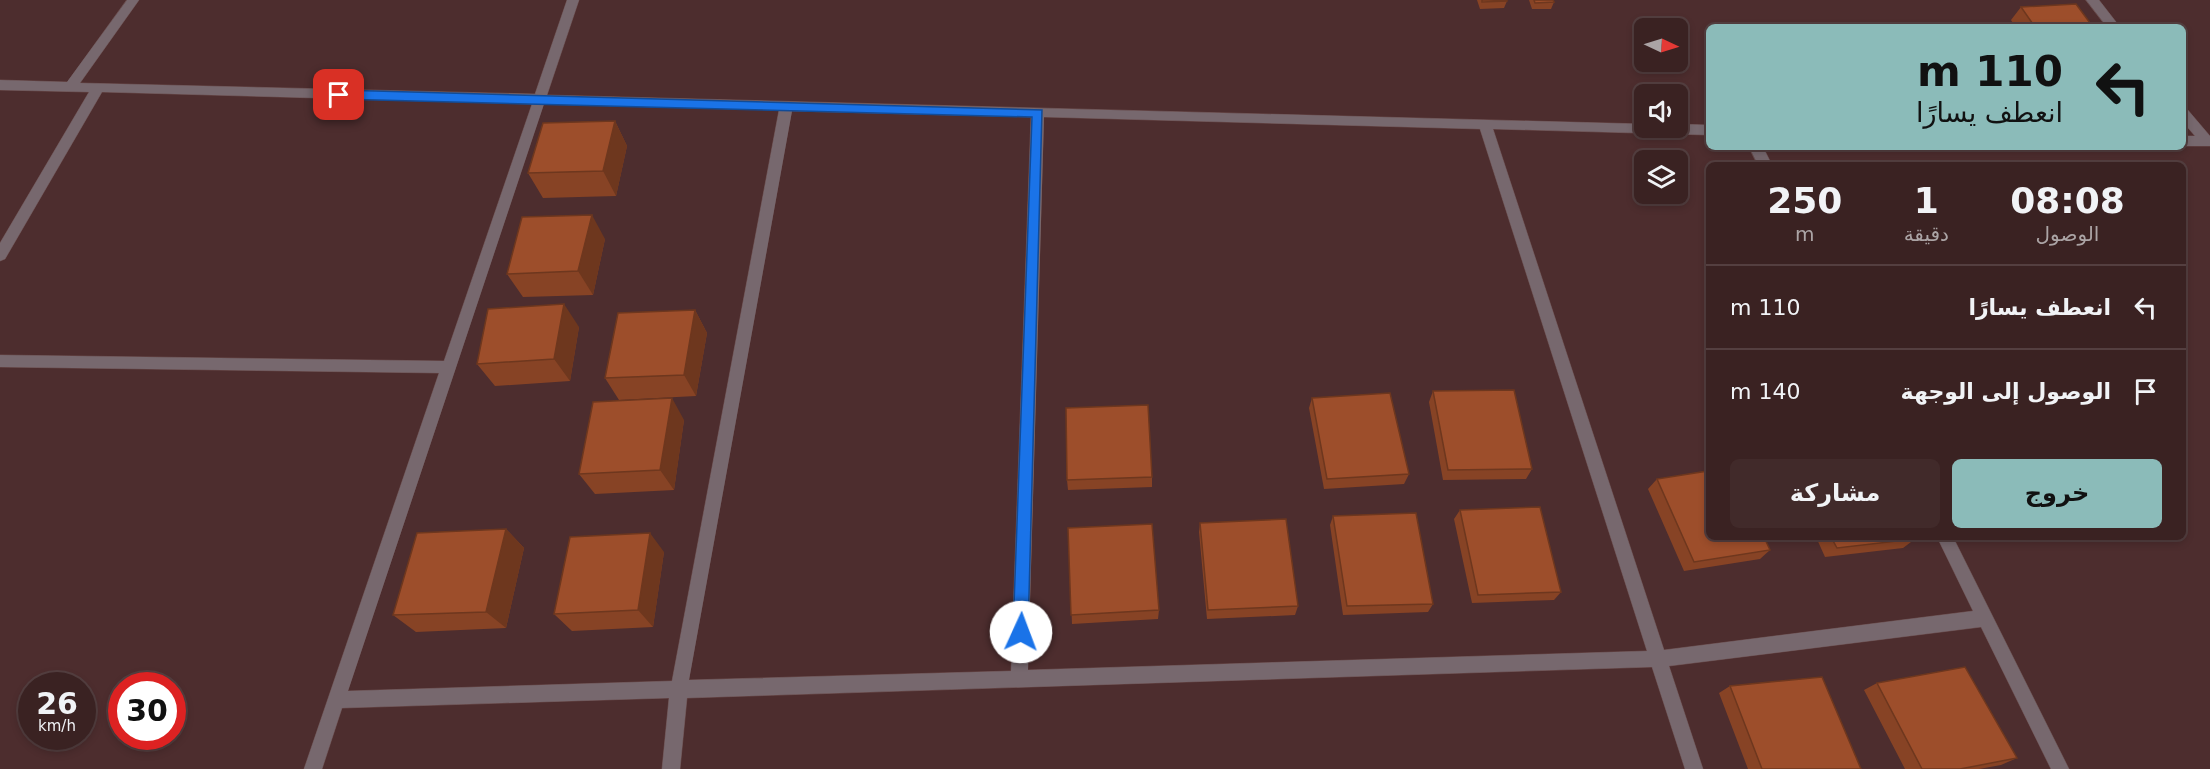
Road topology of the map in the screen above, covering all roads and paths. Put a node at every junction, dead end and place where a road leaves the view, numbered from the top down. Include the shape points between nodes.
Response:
1 (133, 0) edge
2 (573, 0) edge
3 (2092, 0) edge
4 (2112, 24) edge
5 (0, 85) edge
6 (70, 87) junction
7 (98, 88) junction
8 (541, 100) junction
9 (786, 106) junction
10 (1038, 113) junction
11 (2186, 116) edge
12 (1485, 124) junction
13 (1706, 130) edge
14 (2186, 141) edge
15 (2208, 141) edge
16 (0, 255) edge
17 (0, 361) edge
18 (449, 367) junction
19 (1946, 540) edge
20 (1985, 618) junction
21 (1658, 659) junction
22 (1019, 679) junction
23 (679, 690) junction
24 (335, 700) junction
25 (313, 769) edge
26 (671, 769) edge
27 (1694, 769) edge
28 (2060, 769) edge

1 - 6 street
2 - 8 street
3 - 4 street
5 - 6 street
6 - 7 street
7 - 8 street
7 - 16 street
8 - 9 street
8 - 18 street
9 - 10 street
9 - 23 street
10 - 12 street
10 - 22 street
11 - 15 street
12 - 13 street
12 - 21 street
14 - 15 street
17 - 18 street
18 - 24 street
19 - 20 street
20 - 21 street
20 - 28 street
21 - 22 street
21 - 27 street
22 - 23 street
23 - 24 street
23 - 26 street
24 - 25 street

